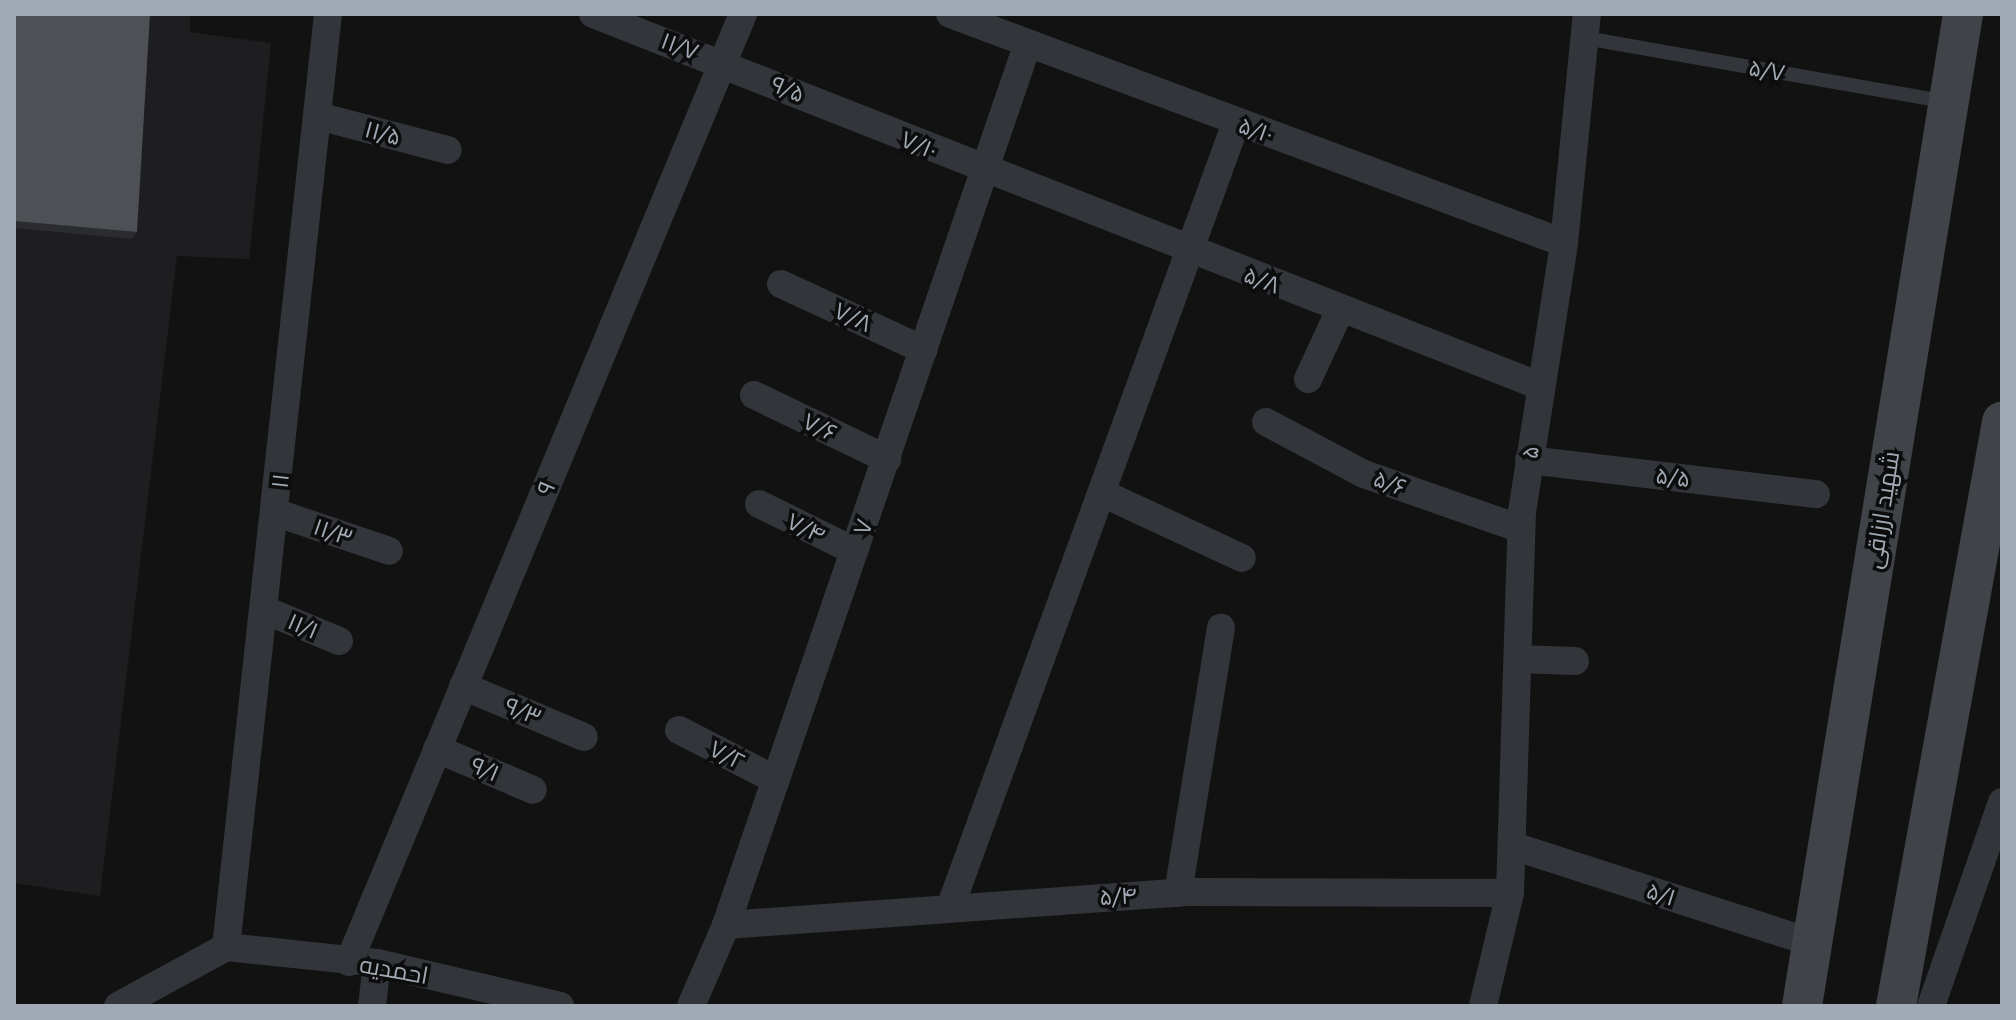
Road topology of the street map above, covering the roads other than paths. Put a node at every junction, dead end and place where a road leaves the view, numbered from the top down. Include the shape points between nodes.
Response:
1 (328, 14) edge
2 (593, 14) edge
3 (743, 14) edge
4 (950, 14) edge
5 (1963, 14) edge
6 (1586, 26) edge
7 (1027, 46) junction
8 (722, 62) junction
9 (1949, 102) junction
10 (318, 116) junction
11 (853, 117) joint
12 (1236, 123) junction
13 (448, 150) dead end
14 (985, 173) junction
15 (1564, 243) junction
16 (1190, 252) junction
17 (781, 284) dead end
18 (1340, 310) junction
19 (924, 350) junction
20 (1308, 379) dead end
21 (1540, 386) junction
22 (754, 395) dead end
23 (1266, 422) dead end
24 (2002, 422) edge
25 (887, 459) junction
26 (1529, 460) junction
27 (1102, 493) junction
28 (1816, 494) dead end
29 (1996, 494) edge
30 (759, 504) dead end
31 (277, 513) junction
32 (1521, 529) junction
33 (389, 551) dead end
34 (854, 551) junction
35 (1242, 558) dead end
36 (267, 611) junction
37 (1221, 627) dead end
38 (339, 641) dead end
39 (1518, 659) junction
40 (1575, 661) dead end
41 (463, 686) junction
42 (679, 730) dead end
43 (584, 737) dead end
44 (437, 749) junction
45 (776, 780) junction
46 (533, 790) dead end
47 (2002, 802) edge
48 (1513, 846) junction
49 (1178, 893) junction
50 (1510, 893) junction
51 (951, 905) junction
52 (726, 925) junction
53 (1810, 942) junction
54 (226, 947) junction
55 (349, 962) junction
56 (377, 963) junction
57 (118, 1006) edge
58 (372, 1006) edge
59 (560, 1006) edge
60 (691, 1006) edge
61 (1483, 1006) edge
62 (1802, 1006) edge
63 (1896, 1006) edge
64 (1931, 1006) edge

1 - 10 street, ۱۱
2 - 8 street, ۱۱/۷
3 - 8 street, ۹
4 - 7 street, ۵/۱۰
5 - 9 street, شهید ارزاقی
6 - 9 lane, ۵/۷
6 - 15 street, ۵
7 - 12 street, ۵/۱۰
7 - 14 street, ۷
8 - 11 street, ۹/۵
8 - 41 street, ۹
9 - 53 street, شهید ارزاقی
10 - 13 street, ۱۱/۵
10 - 31 street, ۱۱
11 - 14 street, ۷/۱۰
12 - 15 street, ۵/۱۰
12 - 16 street
14 - 16 street, ۵/۸
14 - 19 street, ۷
15 - 21 street, ۵
16 - 18 street, ۵/۸
16 - 27 street
17 - 19 street, ۷/۸
18 - 20 street
18 - 21 street, ۵/۸
19 - 25 street, ۷
21 - 26 street, ۵
22 - 25 street, ۷/۶
23 - 32 street, ۵/۶ via 1364,474
24 - 29 street
25 - 34 street, ۷
26 - 28 street, ۵/۵
26 - 32 street, ۵
27 - 35 street
27 - 51 street
29 - 63 street
30 - 34 street, ۷/۴
31 - 33 street, ۱۱/۳
31 - 36 street, ۱۱
32 - 39 street, ۵
34 - 45 street, ۷
36 - 38 street, ۱۱/۱
36 - 54 street, ۱۱
37 - 49 street
39 - 40 street
39 - 48 street, ۵
41 - 43 street, ۹/۳
41 - 44 street, ۹
42 - 45 street, ۷/۲
44 - 46 street, ۹/۱
44 - 55 street, ۹
45 - 52 street, ۷
47 - 64 street
48 - 50 street, ۵
48 - 53 street, ۵/۱
49 - 50 street, ۵/۴
49 - 51 street, ۵/۴
50 - 61 street, ۵
51 - 52 street, ۵/۴
52 - 60 street, ۷
53 - 62 street, شهید ارزاقی
54 - 55 street, احمدیه
54 - 57 street
55 - 56 street, احمدیه
56 - 58 street
56 - 59 street, احمدیه

